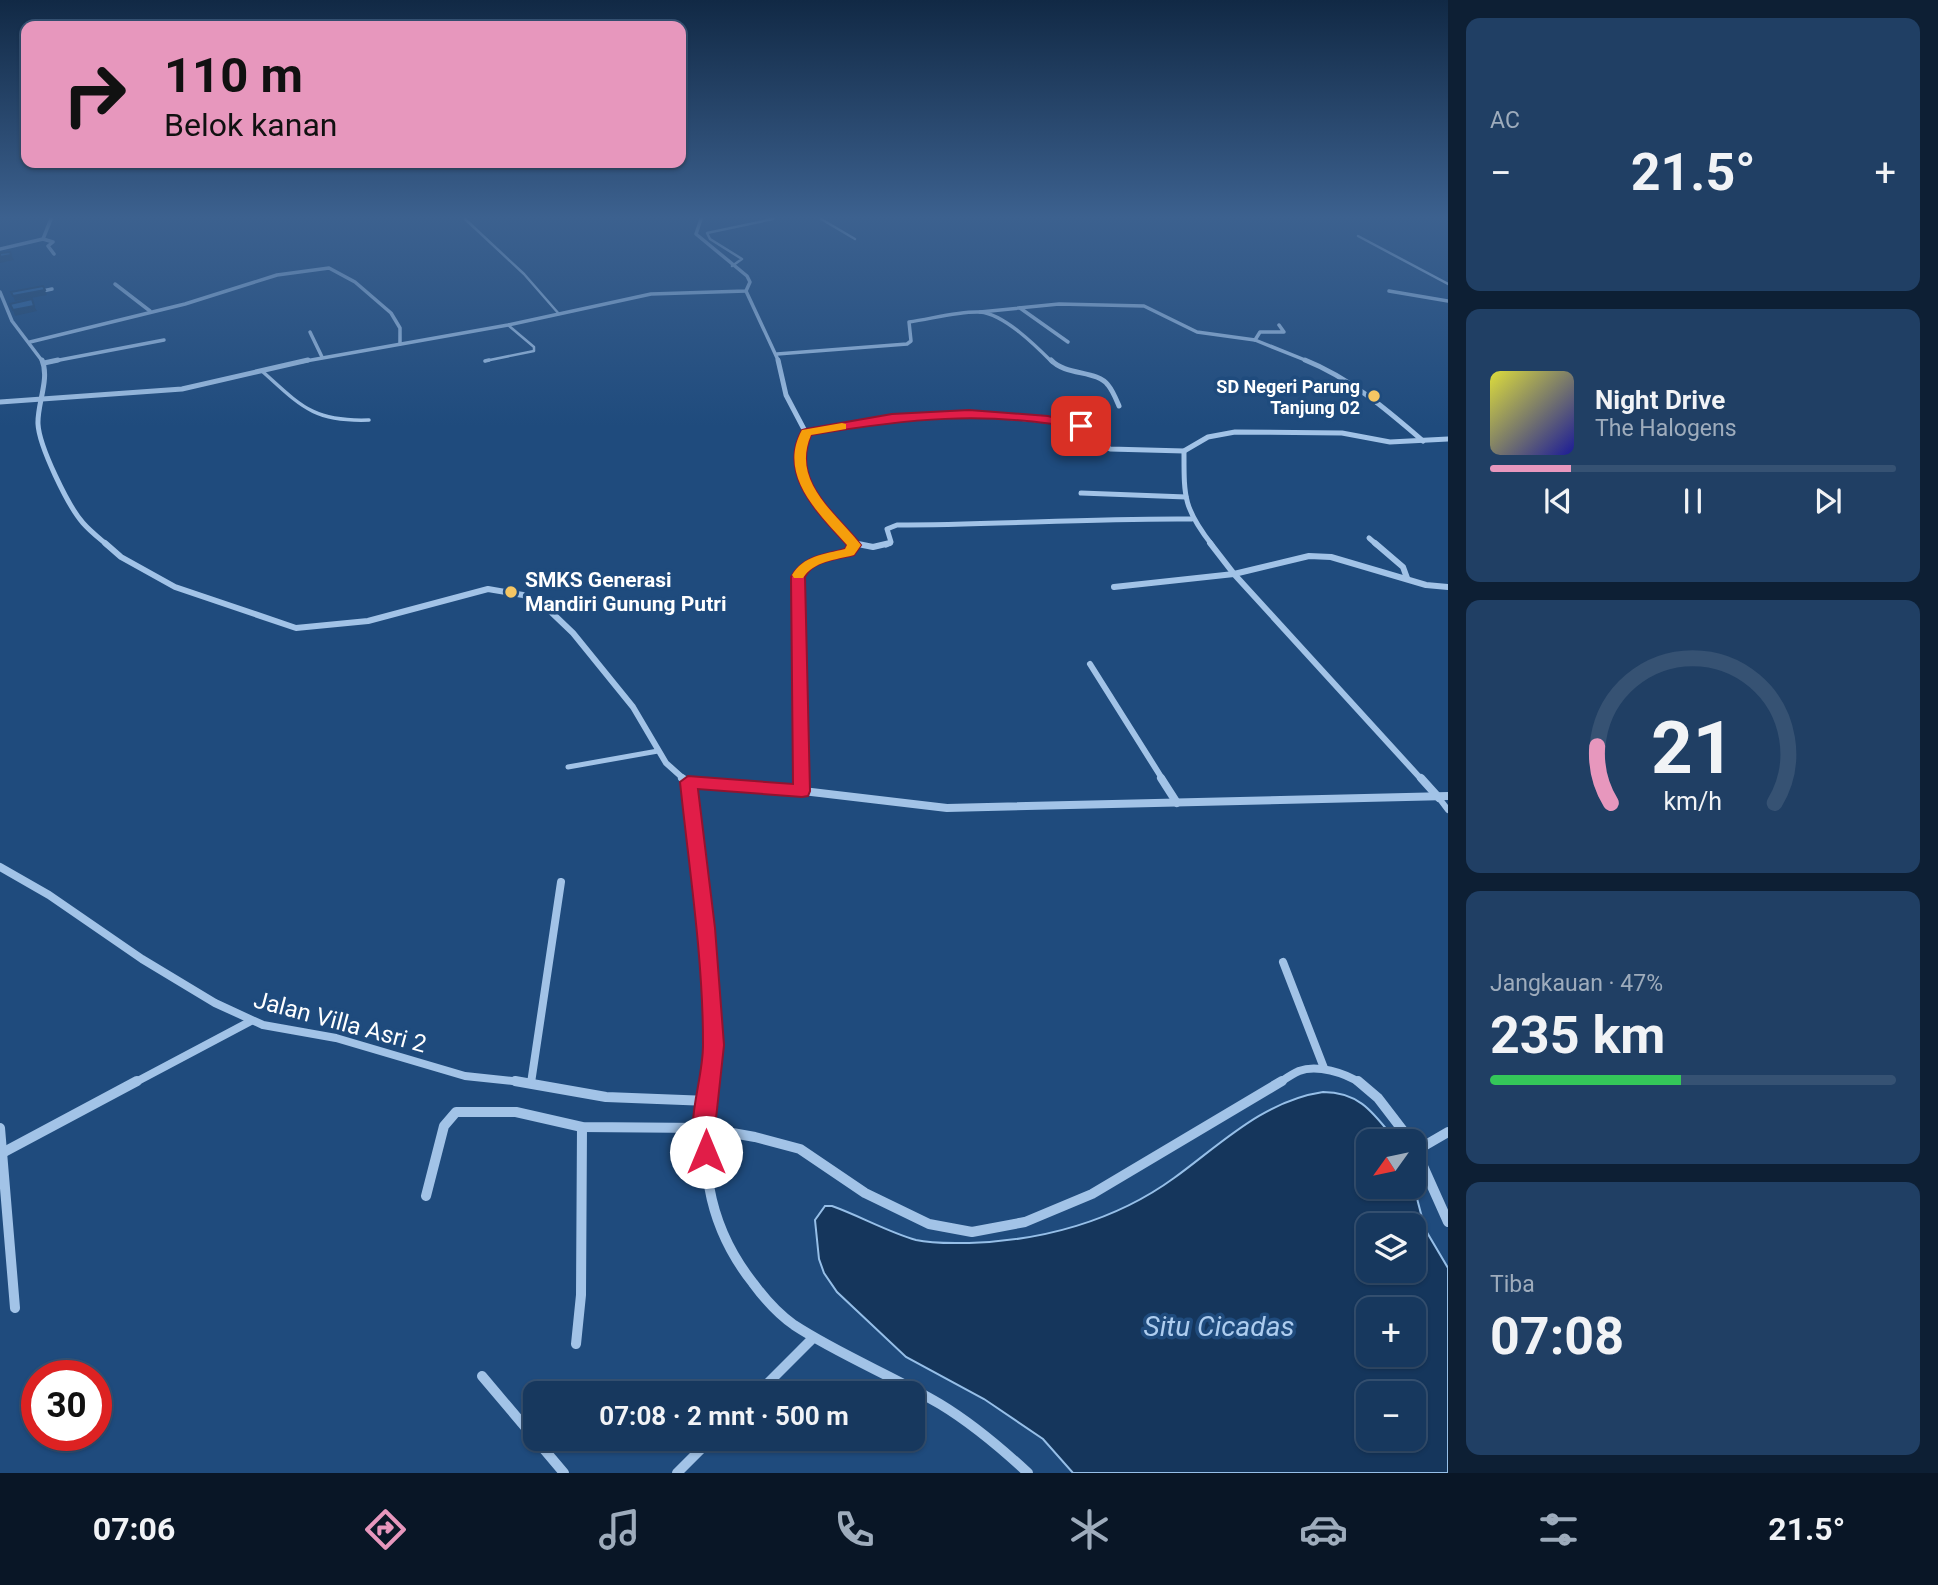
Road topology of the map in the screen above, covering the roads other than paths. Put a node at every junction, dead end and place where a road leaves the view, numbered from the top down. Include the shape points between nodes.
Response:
1 (120, 288) edge
2 (236, 288) edge
3 (361, 288) edge
4 (536, 288) edge
5 (747, 288) edge
6 (52, 289) dead end
7 (746, 291) junction
8 (1390, 291) dead end
9 (0, 292) edge
10 (36, 292) edge
11 (14, 297) edge
12 (3, 299) junction
13 (1448, 301) edge
14 (3, 307) edge
15 (1020, 308) junction
16 (150, 311) junction
17 (980, 312) junction
18 (559, 314) junction
19 (508, 325) junction
20 (1279, 325) dead end
21 (310, 332) dead end
22 (164, 340) dead end
23 (1255, 340) junction
24 (30, 342) junction
25 (1068, 342) dead end
26 (400, 344) junction
27 (777, 354) junction
28 (322, 357) junction
29 (485, 361) dead end
30 (44, 363) junction
31 (262, 371) junction
32 (39, 400) junction
33 (0, 402) edge
34 (1119, 406) dead end
35 (369, 420) dead end
36 (806, 433) junction
37 (1448, 439) edge
38 (1423, 441) junction
39 (1184, 451) junction
40 (1081, 493) dead end
41 (1186, 497) junction
42 (1192, 519) junction
43 (1369, 538) dead end
44 (854, 545) junction
45 (1234, 574) junction
46 (1407, 578) junction
47 (1114, 587) dead end
48 (1448, 587) edge
49 (1090, 664) dead end
50 (657, 751) junction
51 (568, 767) dead end
52 (688, 782) junction
53 (802, 791) junction
54 (1448, 796) edge
55 (1439, 798) junction
56 (1177, 803) junction
57 (1448, 810) edge
58 (0, 867) edge
59 (561, 882) dead end
60 (1283, 962) dead end
61 (251, 1021) junction
62 (1324, 1068) junction
63 (531, 1083) junction
64 (709, 1101) junction
65 (582, 1127) junction
66 (0, 1128) edge
67 (704, 1128) junction
68 (1402, 1129) edge
69 (1448, 1132) edge
70 (1426, 1141) edge
71 (2, 1153) junction
72 (1426, 1173) edge
73 (426, 1196) dead end
74 (1448, 1222) edge
75 (15, 1308) dead end
76 (813, 1338) junction
77 (576, 1344) dead end
78 (482, 1376) dead end
79 (770, 1381) edge
80 (699, 1451) edge
81 (564, 1473) edge
82 (677, 1473) edge
83 (1028, 1473) edge

1 - 16 street
2 - 16 street
3 - 26 street via 395,317 402,331
4 - 18 lane
5 - 7 street
6 - 10 street
7 - 18 street via 651,294
7 - 27 street
8 - 13 street
9 - 12 street
11 - 12 street
12 - 14 street
14 - 24 street
15 - 17 street
15 - 23 street via 1144,306 1197,332
15 - 25 street
16 - 24 street
17 - 27 street via 909,321 911,341 907,344
17 - 34 street via 1032,341 1058,368 1101,379 1112,389
18 - 19 street
19 - 26 street
19 - 29 lane via 534,351
20 - 23 street via 1284,332 1260,332
21 - 28 street
22 - 30 street
23 - 38 street via 1355,385
24 - 30 street
26 - 28 street
27 - 36 street via 786,395
28 - 31 street
30 - 32 street
31 - 32 street via 162,392
31 - 35 lane via 314,416
32 - 33 street
32 - 50 street via 38,427 47,458 82,522 121,557 175,587 296,628 351,624 488,589 523,593 559,616 637,712
36 - 39 street via 892,418 1003,415 1074,423 1106,448
36 - 44 street via 799,463 803,480 824,513
37 - 38 street
38 - 39 street via 1390,442 1316,432 1235,432 1208,437
39 - 41 street
40 - 41 street
41 - 42 street
42 - 44 street via 897,525 887,528 891,542 886,545
42 - 45 street
43 - 46 street via 1403,568
44 - 53 street via 850,552 803,567 798,577
45 - 46 street via 1309,556 1331,557
45 - 47 street
45 - 55 street
46 - 48 street
49 - 56 street
50 - 51 lane
50 - 52 street via 671,772
52 - 53 street
52 - 64 street via 714,1045
53 - 56 street via 947,808
54 - 55 street
55 - 56 street
55 - 57 lane
58 - 61 street, Jalan Villa Asri 2 via 142,959
59 - 63 street
60 - 62 street
61 - 63 street, Jalan Villa Asri 2 via 336,1038 465,1076
61 - 71 street
62 - 67 street via 1301,1070 1092,1194 1026,1222 972,1232 929,1224 865,1193 800,1149
62 - 68 street via 1356,1078 1382,1101
63 - 64 street, Jalan Villa Asri 2 via 606,1097
64 - 67 street
65 - 67 street
65 - 73 street via 516,1112 456,1112 444,1126
65 - 77 street via 581,1296
66 - 71 street
67 - 76 street via 710,1201 722,1236 764,1298
69 - 70 street
71 - 75 street
72 - 74 street
76 - 79 street
76 - 83 street via 940,1404 988,1436
78 - 81 street
80 - 82 street

